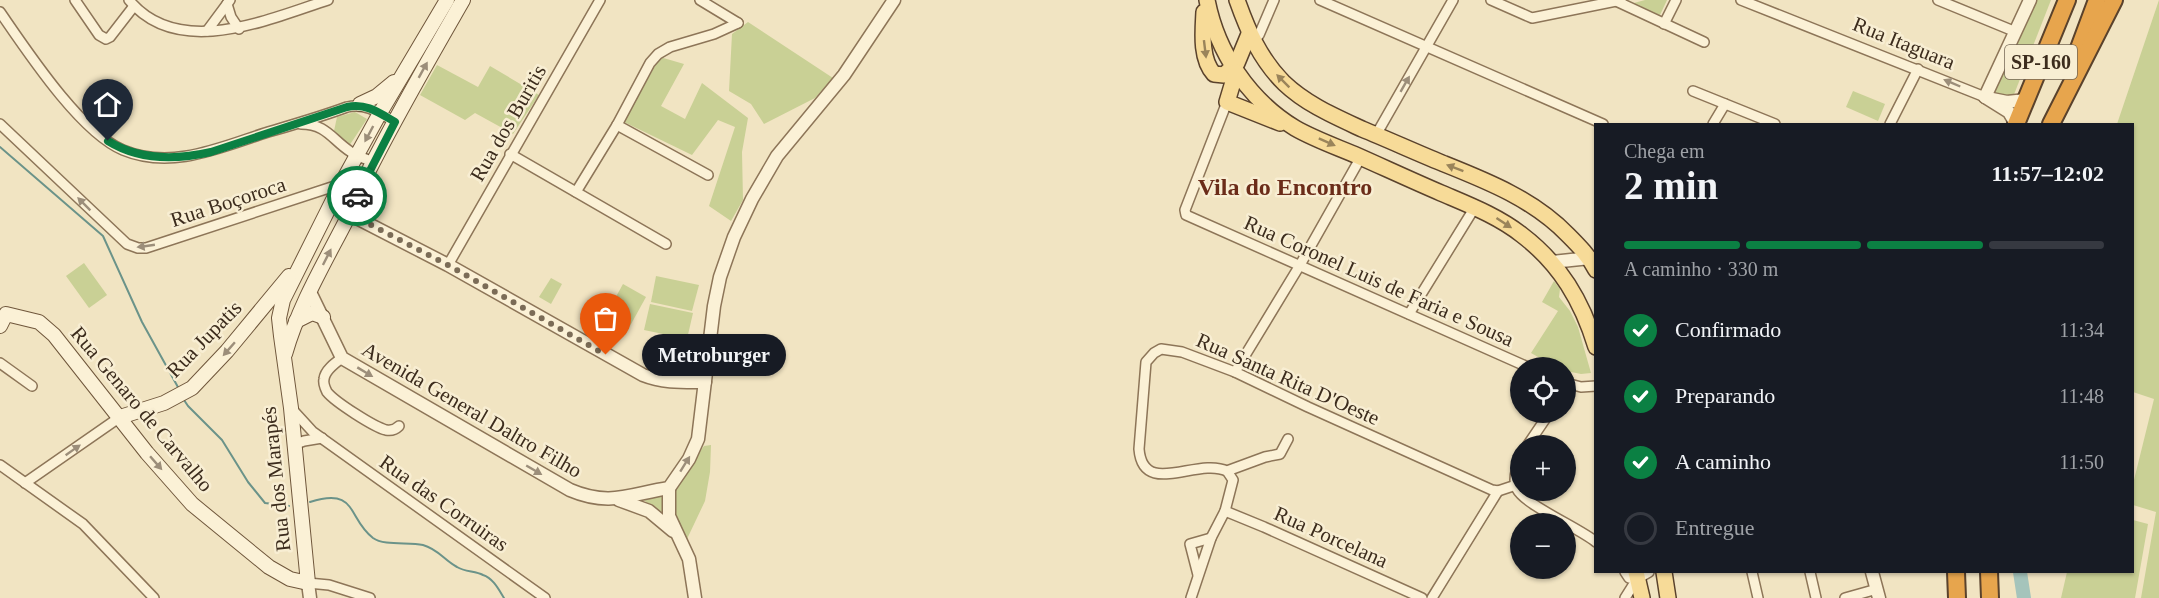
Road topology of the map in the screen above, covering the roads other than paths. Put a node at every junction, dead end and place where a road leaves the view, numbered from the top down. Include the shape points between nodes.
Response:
1 (75, 0) edge
2 (328, 0) edge
3 (447, 0) edge
4 (463, 0) edge
5 (600, 0) edge
6 (700, 0) edge
7 (894, 0) edge
8 (1206, 0) edge
9 (1237, 0) edge
10 (1274, 0) edge
11 (1320, 0) edge
12 (1454, 0) edge
13 (1491, 0) edge
14 (1676, 0) edge
15 (1741, 0) edge
16 (1938, 0) edge
17 (2030, 0) edge
18 (2067, 0) edge
19 (2097, 0) edge
20 (2114, 0) edge
21 (1619, 1) edge
22 (229, 2) edge
23 (131, 3) edge
24 (0, 12) edge
25 (1664, 24) junction
26 (239, 29) junction
27 (207, 31) junction
28 (2016, 32) junction
29 (1254, 34) junction
30 (1704, 42) dead end
31 (1426, 48) junction
32 (405, 69) junction
33 (1918, 69) junction
34 (1235, 70) junction
35 (1693, 91) dead end
36 (1986, 97) junction
37 (2026, 100) junction
38 (1227, 102) junction
39 (360, 104) junction
40 (1725, 104) junction
41 (335, 111) junction
42 (380, 113) junction
43 (395, 122) junction
44 (1601, 123) edge
45 (1714, 123) edge
46 (1772, 123) edge
47 (1891, 123) edge
48 (2015, 123) edge
49 (2016, 123) edge
50 (2051, 123) edge
51 (2052, 123) edge
52 (0, 124) edge
53 (292, 124) junction
54 (616, 124) junction
55 (1297, 129) junction
56 (328, 131) junction
57 (1376, 135) junction
58 (510, 154) junction
59 (357, 156) junction
60 (1361, 157) junction
61 (374, 162) junction
62 (708, 175) dead end
63 (341, 184) junction
64 (576, 192) junction
65 (1475, 207) junction
66 (350, 214) junction
67 (666, 244) dead end
68 (304, 257) junction
69 (1552, 262) junction
70 (1594, 263) edge
71 (448, 265) junction
72 (1300, 265) junction
73 (310, 292) junction
74 (1409, 314) junction
75 (2, 316) edge
76 (323, 317) junction
77 (296, 321) junction
78 (1594, 341) edge
79 (285, 356) junction
80 (342, 358) junction
81 (1510, 359) edge
82 (0, 363) edge
83 (1235, 372) junction
84 (705, 382) junction
85 (32, 386) dead end
86 (1576, 386) edge
87 (1594, 386) edge
88 (291, 408) junction
89 (120, 417) junction
90 (399, 426) dead end
91 (322, 438) junction
92 (1288, 439) dead end
93 (294, 446) junction
94 (0, 465) edge
95 (1227, 471) junction
96 (25, 483) junction
97 (1510, 487) edge
98 (669, 488) junction
99 (1498, 491) junction
100 (618, 500) junction
101 (1530, 501) edge
102 (1225, 511) junction
103 (677, 535) junction
104 (1211, 538) junction
105 (1594, 541) edge
106 (1637, 573) edge
107 (1664, 573) edge
108 (1752, 573) edge
109 (1810, 573) edge
110 (1872, 573) edge
111 (1956, 573) edge
112 (1989, 573) edge
113 (1199, 576) junction
114 (308, 583) junction
115 (1878, 594) edge
116 (154, 598) edge
117 (310, 598) edge
118 (370, 598) edge
119 (545, 598) edge
120 (695, 598) edge
121 (1191, 598) edge
122 (1422, 598) edge
123 (1432, 598) edge
124 (1625, 598) edge
125 (1642, 598) edge
126 (1668, 598) edge
127 (1758, 598) edge
128 (1815, 598) edge
129 (1845, 598) edge
130 (1957, 598) edge
131 (1990, 598) edge

1 - 23 street via 106,39
2 - 26 street
3 - 32 main road
43 -> 4 main road
5 - 58 street, Rua dos Buritis
6 - 54 street via 738,23 658,54
7 - 84 street via 850,67 777,156 752,199 720,277
8 - 34 main road via 1215,32
8 -> 34 main road via 1203,32 1208,65 1218,76
9 - 29 main road
10 - 29 street
11 - 31 street
12 - 31 street
13 - 21 street via 1532,18
14 - 25 street
15 - 33 street, Rua Itaguara
16 - 28 street
17 - 28 street
18 - 37 highway, SP-160
19 - 50 highway, SP-160
20 - 51 highway
21 - 25 street
22 - 26 street via 231,17
22 - 27 street
23 - 27 street via 171,28
24 - 53 street via 75,112 124,150 188,157
25 - 30 street
26 - 27 street
28 - 36 street
29 - 34 main road
57 -> 29 main road via 1332,116 1296,94 1259,52
31 - 44 street
57 -> 31 street
32 - 39 main road via 389,87
32 - 42 main road
36 -> 33 street, Rua Itaguara
33 - 47 street
34 - 38 main road
34 - 55 main road via 1263,104
35 - 40 street
36 - 37 street, Rua Itaguara via 2007,102
36 - 48 street, Rua Itaguara via 2009,112
37 - 49 highway, SP-160
38 - 55 main road
38 - 72 street, Rua Coronel Luis de Faria e Sousa via 1185,210 1188,216
39 - 41 street
39 - 42 street
40 - 45 street
40 - 46 street
41 - 53 street
41 - 56 street
42 - 43 street
42 -> 59 main road
43 - 61 main road
63 -> 52 street, Rua Boçoroca via 138,248 127,244
53 - 56 street via 308,124
54 - 62 street
54 - 64 street
55 -> 60 main road
56 - 59 street
70 -> 57 main road via 1560,227 1516,196
58 - 64 street
58 - 71 street, Rua dos Buritis
59 - 61 street
59 - 63 main road
60 - 65 main road
60 - 72 street
61 - 66 main road
63 - 68 main road
64 - 67 street
65 -> 69 main road via 1522,235
65 - 74 street
66 - 71 street
73 -> 66 main road
68 - 73 main road
68 - 79 main road, Rua dos Marapés via 280,310
68 -> 89 main road, Rua Jupatis via 228,351 192,388
69 - 70 street
69 - 78 main road via 1582,307
71 - 84 street via 643,375 676,383
72 - 74 street, Rua Coronel Luis de Faria e Sousa
72 - 83 street
73 - 76 street, Avenida General Daltro Filho
73 - 77 main road
74 - 81 street, Rua Coronel Luis de Faria e Sousa
75 - 89 main road, Rua Genaro de Carvalho via 34,320 47,328
76 - 77 main road via 312,313
76 - 80 street, Avenida General Daltro Filho
77 - 79 main road
79 - 88 main road, Rua dos Marapés
80 - 90 street, Avenida General Daltro Filho via 326,374 328,393 378,426 388,430
80 -> 100 street, Avenida General Daltro Filho via 570,490 583,496
82 - 85 street
83 - 95 street, Rua Santa Rita D'Oeste via 1172,349 1161,349 1149,358 1144,373 1139,449 1145,467 1156,474 1217,466
83 - 99 street, Rua Santa Rita D'Oeste
98 -> 84 street via 698,439
86 - 87 street
88 - 91 street, Rua das Corruiras
88 - 93 main road, Rua dos Marapés
96 -> 89 street, Rua Jupatis
89 -> 114 main road, Rua Genaro de Carvalho via 192,504 269,567 290,579
91 - 93 street
91 - 119 street, Rua das Corruiras
92 - 95 street via 1280,454
93 - 114 main road, Rua dos Marapés
94 - 96 street
95 - 102 street via 1233,480
96 - 116 street via 83,524
97 - 99 street
98 - 100 street, Avenida General Daltro Filho
98 - 103 street via 669,516
99 - 123 street
100 - 103 street via 649,511
101 - 105 street
102 - 104 street
102 - 122 street, Rua Porcelana
103 - 120 street via 689,559
104 - 113 street
104 - 113 street via 1190,544
106 - 124 street
106 - 125 main road
107 - 126 main road
108 - 127 street
109 - 128 street
110 - 115 street
111 - 130 highway
112 - 131 highway
113 - 121 street
114 - 117 street, Rua dos Marapés
114 - 118 street
115 - 129 street

